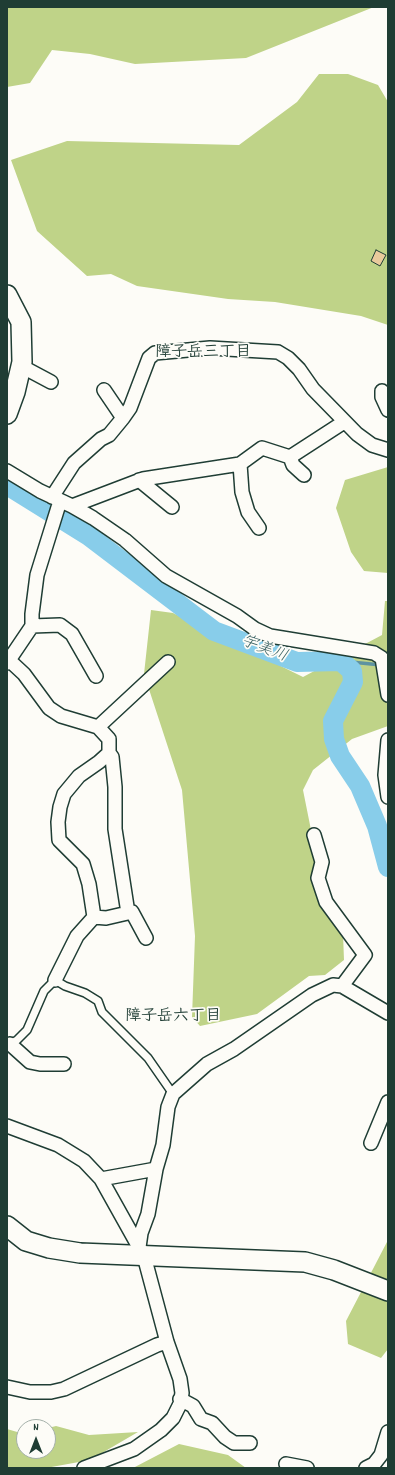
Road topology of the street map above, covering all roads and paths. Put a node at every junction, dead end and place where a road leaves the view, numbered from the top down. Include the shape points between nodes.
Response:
1 (7, 295) edge
2 (21, 366) junction
3 (51, 382) dead end
4 (104, 390) dead end
5 (382, 391) dead end
6 (388, 410) edge
7 (7, 414) edge
8 (123, 418) junction
9 (344, 422) junction
10 (388, 450) edge
11 (290, 457) junction
12 (240, 464) junction
13 (7, 471) edge
14 (304, 475) dead end
15 (139, 480) junction
16 (61, 502) junction
17 (172, 507) dead end
18 (260, 528) dead end
19 (32, 626) junction
20 (8, 662) edge
21 (168, 662) dead end
22 (96, 676) dead end
23 (388, 695) edge
24 (98, 727) junction
25 (388, 740) edge
26 (109, 752) junction
27 (388, 797) edge
28 (314, 836) dead end
29 (128, 913) junction
30 (94, 917) junction
31 (146, 938) dead end
32 (55, 980) junction
33 (342, 986) junction
34 (388, 1013) edge
35 (9, 1044) edge
36 (64, 1064) dead end
37 (173, 1094) junction
38 (387, 1106) edge
39 (7, 1126) edge
40 (371, 1143) dead end
41 (156, 1169) junction
42 (101, 1179) junction
43 (7, 1226) edge
44 (141, 1252) junction
45 (388, 1291) edge
46 (167, 1342) junction
47 (7, 1387) edge
48 (180, 1399) junction
49 (388, 1432) edge
50 (250, 1443) dead end
51 (286, 1464) dead end
52 (84, 1468) edge
53 (307, 1468) edge
54 (366, 1468) edge

1 - 2 street via 21,322
2 - 3 street
2 - 7 street
4 - 8 street
5 - 6 street via 382,398
8 - 9 street via 130,408 149,358 155,353 210,348 278,352 299,369 313,389
8 - 16 street via 109,435 74,463
9 - 10 street via 372,445
9 - 11 street
11 - 12 street via 262,448
11 - 14 street
12 - 15 street
12 - 18 street via 242,492 248,512
13 - 16 street
15 - 16 street
15 - 17 street
16 - 19 street via 37,575
16 - 23 street via 125,540 166,576 255,629 270,636 374,654 382,658
19 - 20 street
19 - 22 street via 60,625 72,634
20 - 24 street via 24,674 49,708 61,716
21 - 24 street
24 - 26 street via 109,739
25 - 27 street via 385,775
26 - 29 street via 112,757 115,787 115,829
26 - 30 street via 100,762 79,776 64,794 58,822 59,840 83,864
28 - 33 street via 322,862 318,878 326,902 365,955
29 - 30 street via 106,918
29 - 31 street via 132,912
30 - 32 street via 77,936
32 - 35 lane via 44,991 27,1030
32 - 37 lane via 98,1001 102,1012 148,1058
33 - 34 street
33 - 37 street via 333,985 312,994 234,1049 206,1064
35 - 36 street via 30,1062
37 - 41 street via 168,1107
38 - 40 street
39 - 42 street via 58,1145 84,1161
41 - 42 street
41 - 44 street via 148,1214 141,1233
42 - 44 street
43 - 44 street via 26,1241 49,1248 80,1253
44 - 45 street via 305,1262 334,1270
44 - 46 street
46 - 47 street via 64,1389 30,1392
46 - 48 street via 180,1379
48 - 50 street via 193,1406 201,1419 212,1423 234,1443
48 - 52 street via 173,1418 161,1430 134,1449
49 - 54 street via 381,1455 374,1464
51 - 53 street

